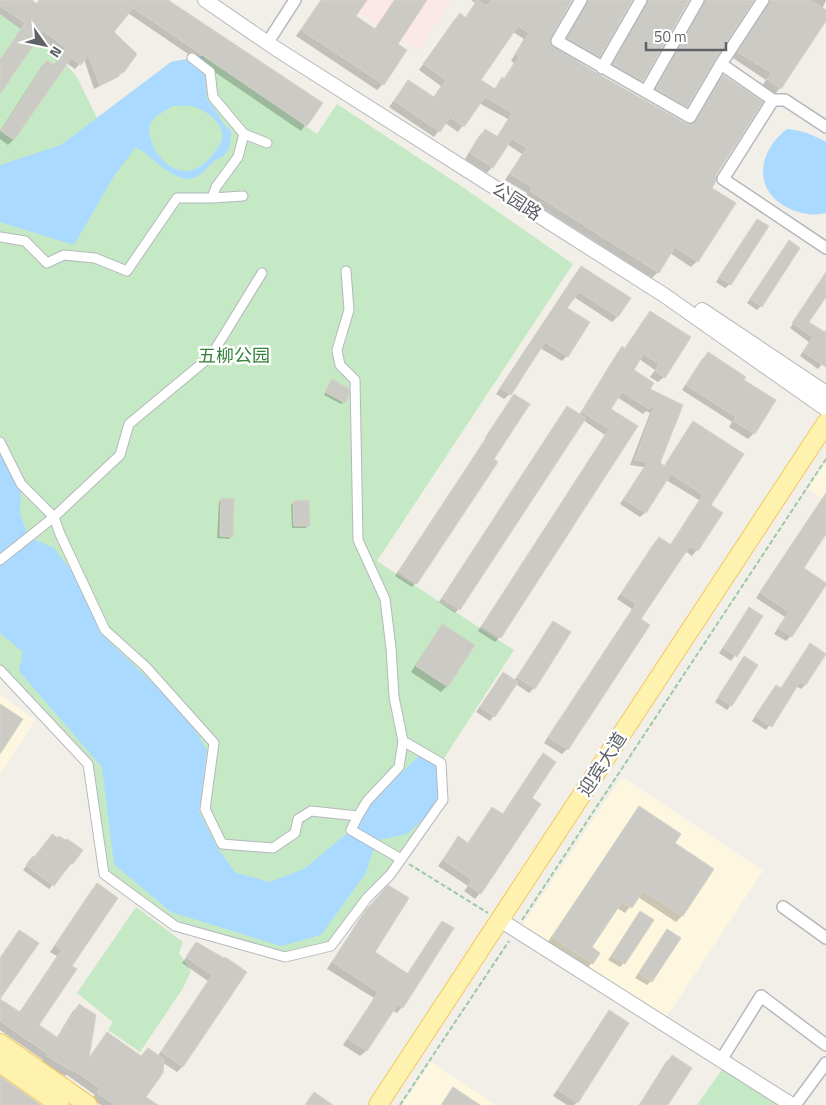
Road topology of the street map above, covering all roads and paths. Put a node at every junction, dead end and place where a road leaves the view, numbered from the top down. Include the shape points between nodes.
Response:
1 (205, 0) edge
2 (215, 0) edge
3 (295, 0) edge
4 (581, 0) edge
5 (641, 0) edge
6 (698, 0) edge
7 (763, 0) edge
8 (269, 40) junction
9 (192, 58) dead end
10 (721, 64) junction
11 (602, 68) junction
12 (646, 91) junction
13 (773, 100) junction
14 (826, 127) edge
15 (244, 134) junction
16 (267, 143) dead end
17 (243, 196) dead end
18 (212, 198) junction
19 (0, 237) edge
20 (826, 248) edge
21 (346, 271) dead end
22 (262, 273) dead end
23 (826, 393) edge
24 (826, 409) edge
25 (826, 423) edge
26 (826, 437) edge
27 (0, 442) edge
28 (826, 459) edge
29 (54, 517) junction
30 (0, 560) edge
31 (0, 670) edge
32 (403, 741) junction
33 (358, 816) junction
34 (401, 859) junction
35 (783, 907) dead end
36 (508, 925) junction
37 (826, 938) edge
38 (0, 1043) edge
39 (826, 1045) edge
40 (721, 1060) junction
41 (0, 1063) edge
42 (826, 1063) edge
43 (60, 1105) edge
44 (88, 1105) edge
45 (378, 1105) edge
46 (389, 1105) edge
47 (400, 1105) edge
48 (792, 1105) edge
49 (796, 1105) edge

1 - 8 street, 公园路
2 - 8 street
3 - 8 street
4 - 11 street via 557,41
5 - 11 street
6 - 12 street
7 - 10 street
8 - 23 street via 665,286
8 - 24 street, 公园路 via 664,295
9 - 15 street via 210,72 213,97
10 - 12 street via 690,117
10 - 13 street
11 - 12 street
13 - 14 street via 785,100
13 - 20 street via 723,179
15 - 16 street
15 - 18 street via 238,157 216,187
17 - 18 street
18 - 19 street via 177,198 127,271 95,258 64,254 48,263 25,241
21 - 32 street via 349,310 337,350 340,364 355,380 358,540 384,599 392,648 394,697
22 - 29 street via 211,356 129,424 120,455
25 - 36 main road, 迎宾大道
26 - 36 main road, 迎宾大道
27 - 29 street via 21,484
28 - 36 path
29 - 30 street
29 - 33 street via 105,630 146,667 214,743 205,809 222,844 274,848 295,833 298,819 311,811
31 - 34 street via 88,764 104,874 175,926 285,957 331,946
32 - 33 street via 399,768 367,801
32 - 34 street via 440,763 444,800
33 - 34 street via 351,830
34 - 36 path
35 - 37 street
36 - 40 street
36 - 45 main road, 迎宾大道
36 - 46 main road, 迎宾大道
36 - 47 path
38 - 44 main road
39 - 40 street via 762,996
40 - 48 street
41 - 43 main road
42 - 49 street

